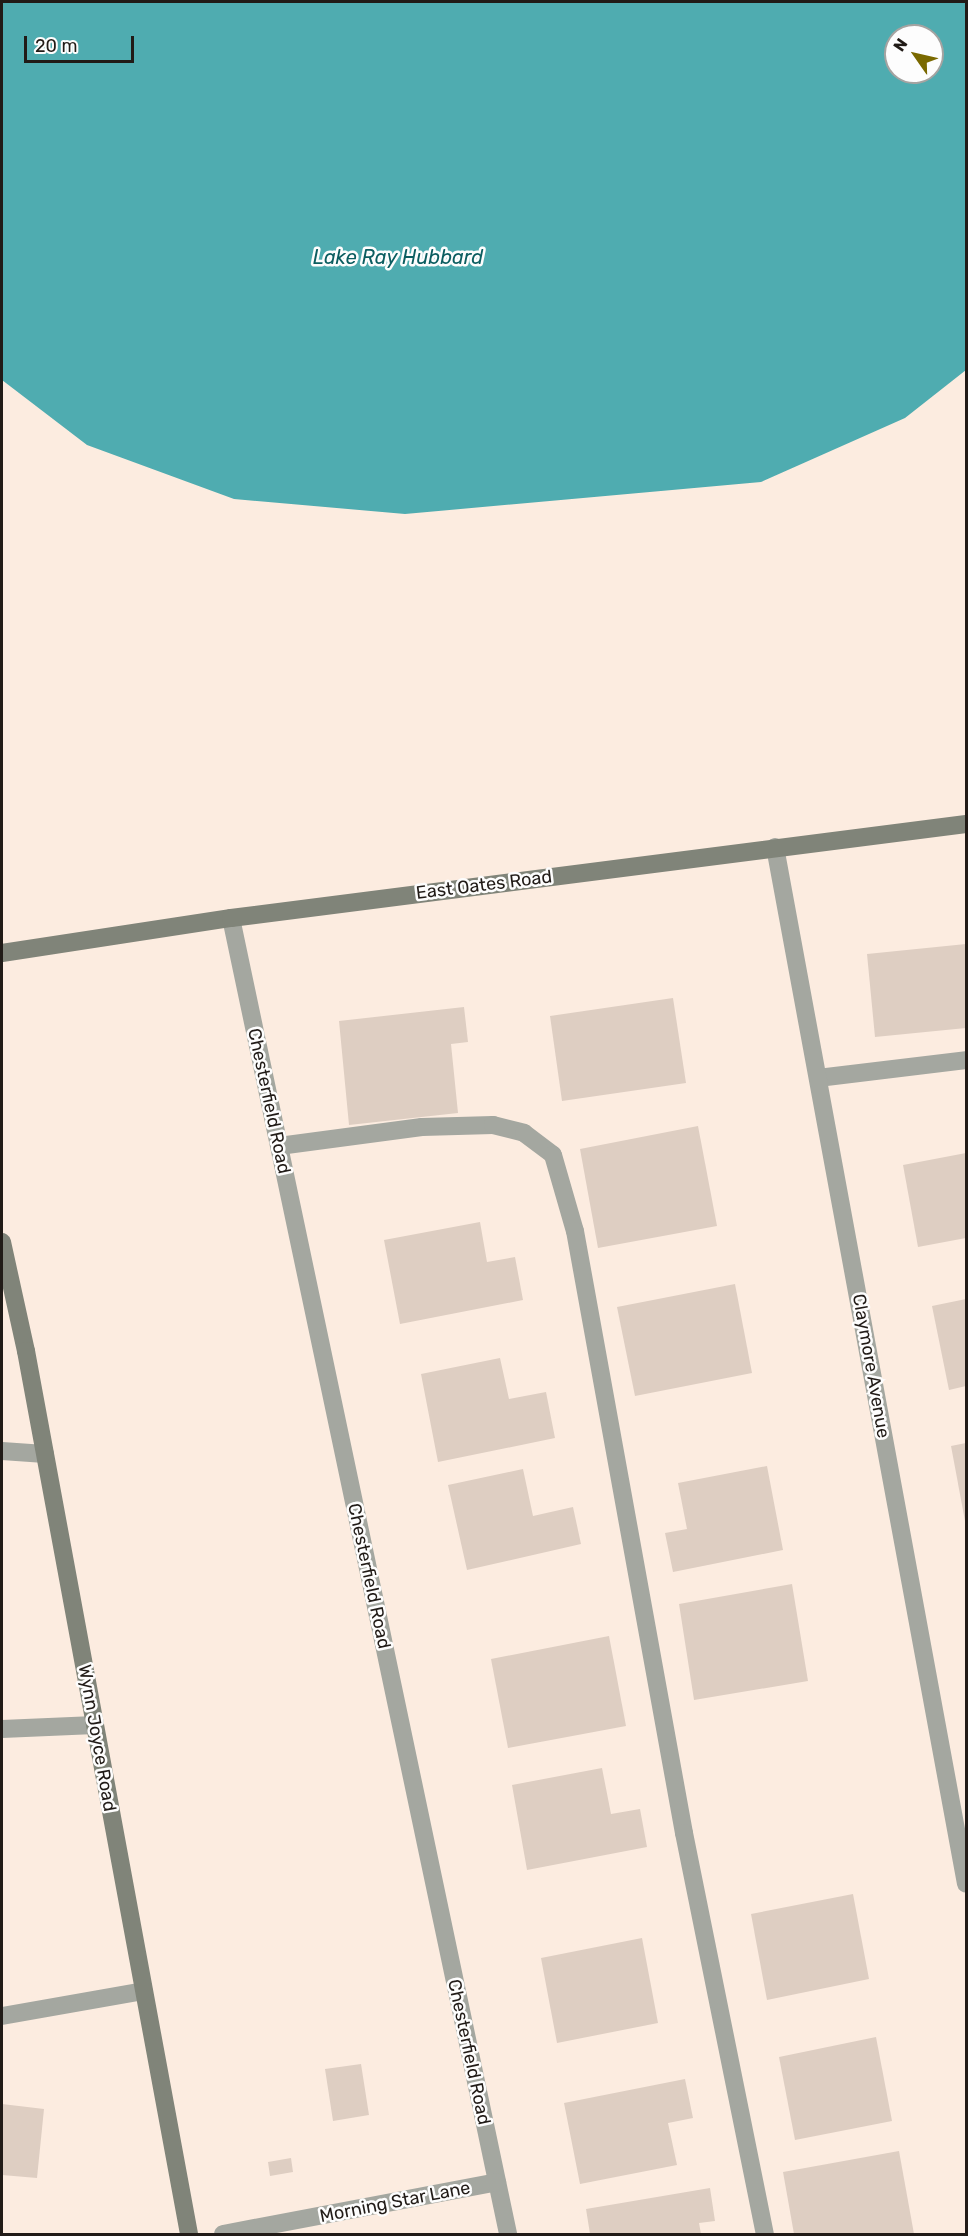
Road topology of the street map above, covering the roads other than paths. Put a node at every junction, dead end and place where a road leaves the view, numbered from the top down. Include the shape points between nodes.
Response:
1 (966, 824) edge
2 (775, 847) junction
3 (231, 918) junction
4 (2, 952) edge
5 (966, 1060) edge
6 (818, 1078) junction
7 (279, 1146) junction
8 (2, 1242) edge
9 (2, 1451) edge
10 (45, 1454) junction
11 (94, 1725) junction
12 (2, 1729) edge
13 (966, 1884) edge
14 (144, 1991) junction
15 (2, 2016) edge
16 (497, 2182) junction
17 (189, 2235) edge
18 (223, 2235) edge
19 (508, 2235) edge
20 (765, 2235) edge

1 - 2 street, East Oates Road
2 - 3 street, East Oates Road
2 - 6 street, Claymore Avenue
3 - 4 street, East Oates Road
3 - 7 street, Chesterfield Road
5 - 6 street
6 - 13 street, Claymore Avenue
7 - 16 street, Chesterfield Road
7 - 20 street via 422,1127 493,1125 524,1133 553,1155 575,1231 684,1833
8 - 10 street, Wynn Joyce Road
9 - 10 street
10 - 11 street, Wynn Joyce Road
11 - 12 street
11 - 14 street, Wynn Joyce Road
14 - 15 street
14 - 17 street, Wynn Joyce Road
16 - 18 street, Morning Star Lane
16 - 19 street, Chesterfield Road

